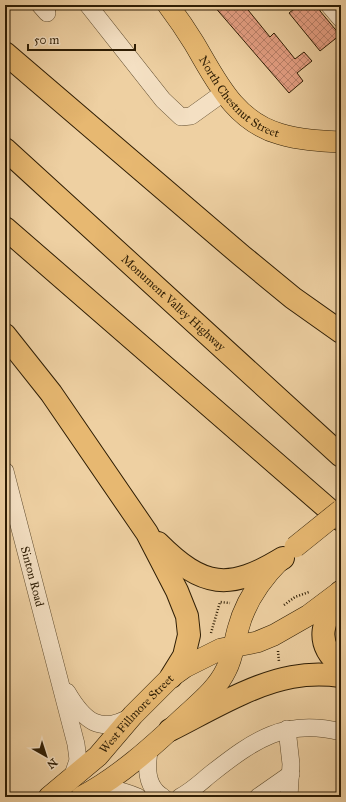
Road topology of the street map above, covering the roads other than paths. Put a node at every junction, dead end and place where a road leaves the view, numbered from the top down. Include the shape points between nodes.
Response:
1 (88, 5) edge
2 (168, 5) edge
3 (329, 5) edge
4 (341, 19) edge
5 (5, 53) edge
6 (223, 93) junction
7 (341, 142) edge
8 (5, 149) edge
9 (5, 228) edge
10 (341, 332) edge
11 (5, 334) edge
12 (341, 456) edge
13 (5, 471) edge
14 (341, 510) edge
15 (341, 520) edge
16 (147, 533) junction
17 (289, 553) junction
18 (341, 591) edge
19 (234, 646) junction
20 (341, 666) edge
21 (341, 676) edge
22 (172, 677) junction
23 (60, 682) junction
24 (133, 715) junction
25 (287, 729) junction
26 (170, 730) junction
27 (341, 732) edge
28 (150, 747) junction
29 (291, 774) junction
30 (72, 778) junction
31 (86, 794) edge
32 (48, 797) edge
33 (138, 797) edge
34 (163, 797) edge
35 (180, 797) edge
36 (258, 797) edge
37 (290, 797) edge

1 - 6 street via 164,100 181,117 191,116
2 - 6 main road, North Chestnut Street
3 - 4 street
5 - 10 highway via 248,261 293,298
6 - 7 main road, North Chestnut Street via 248,116 276,133 294,138
8 - 12 highway, Monument Valley Highway
9 - 15 highway
11 - 16 highway via 51,393
13 - 23 street, Sinton Road
14 - 17 main road, bridge
16 - 17 highway via 182,565 199,575 216,580 236,580 250,576
16 - 22 highway via 177,591 188,620 187,648
17 - 19 main road via 265,577 249,600
18 - 19 main road, West Fillmore Street via 309,615 274,635
18 - 20 highway via 322,632 328,651
19 - 22 main road, West Fillmore Street via 212,653
19 - 26 main road via 228,666 218,682
21 - 26 highway via 302,676 265,684
22 - 24 main road, West Fillmore Street
23 - 24 street, Sinton Road via 76,707 91,721 111,725
23 - 30 street, Sinton Road via 77,752 77,768
24 - 30 main road, West Fillmore Street via 102,751
25 - 27 street via 310,727
25 - 29 street
25 - 35 street via 251,744
26 - 28 main road
28 - 31 main road
28 - 34 street via 147,763 149,777 154,789
29 - 36 street
29 - 37 street
30 - 32 main road, West Fillmore Street
31 - 33 street via 103,789 116,789

